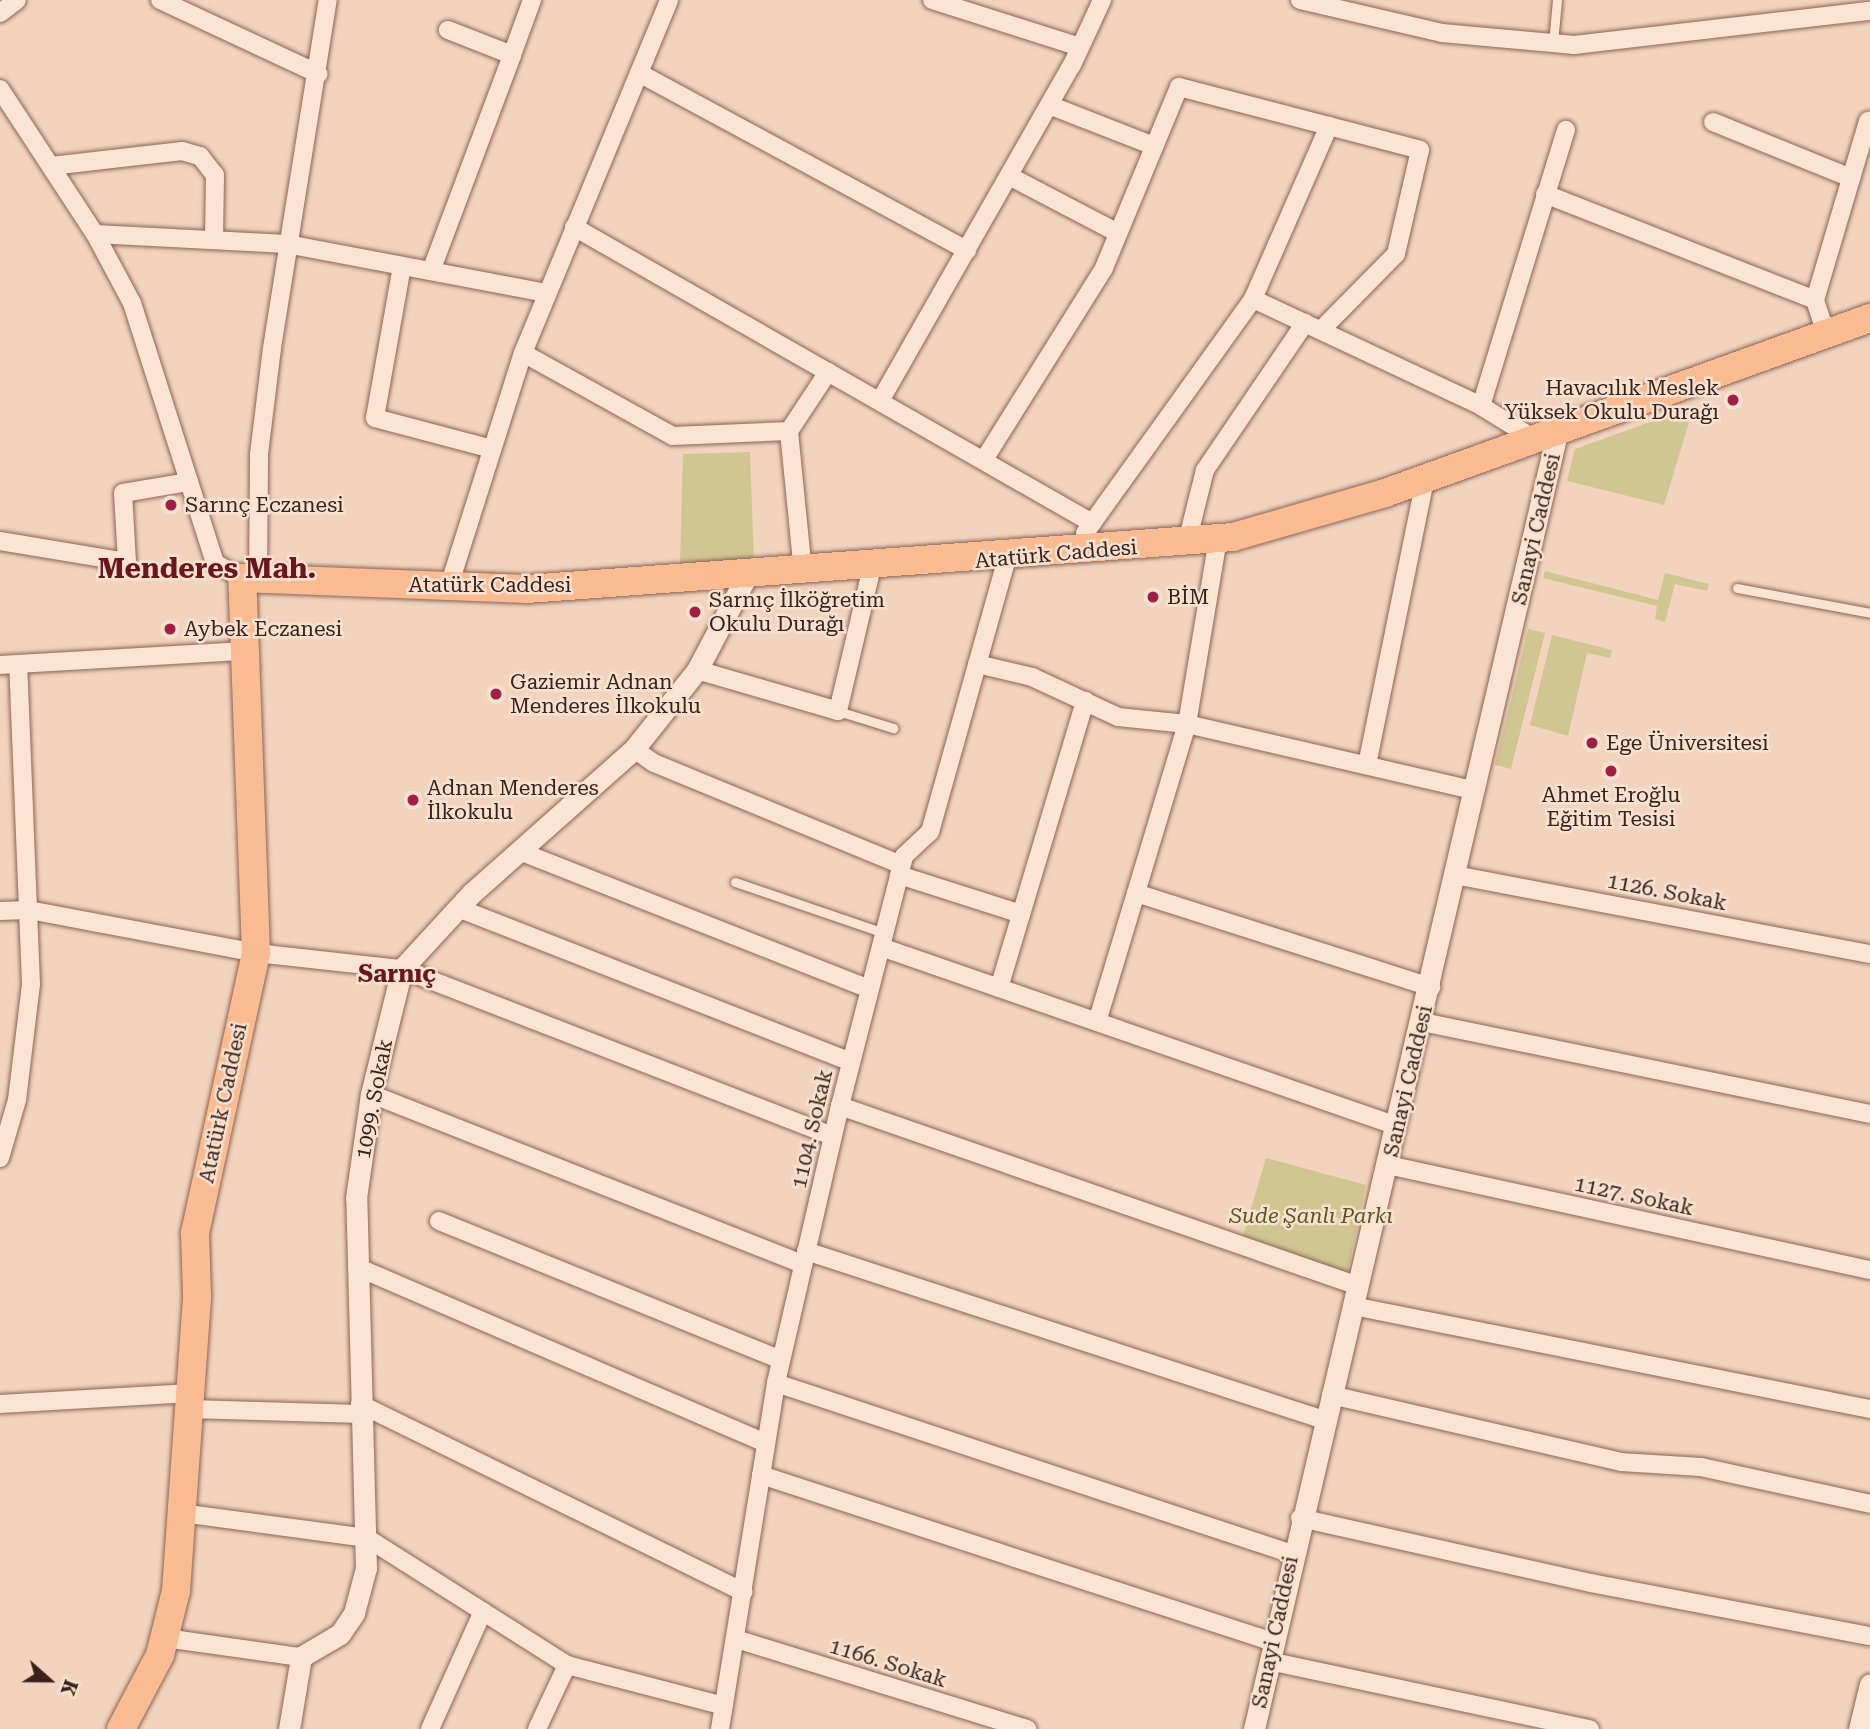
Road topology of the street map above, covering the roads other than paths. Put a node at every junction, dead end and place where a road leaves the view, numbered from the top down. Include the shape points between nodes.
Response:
1 (17, 0) edge
2 (160, 0) edge
3 (328, 0) edge
4 (532, 0) edge
5 (669, 0) edge
6 (932, 0) edge
7 (1102, 0) edge
8 (1300, 0) edge
9 (1558, 0) edge
10 (1870, 11) edge
11 (0, 13) edge
12 (448, 30) dead end
13 (1553, 43) junction
14 (1080, 47) junction
15 (512, 55) junction
16 (639, 73) junction
17 (319, 74) junction
18 (0, 89) edge
19 (1049, 105) junction
20 (1868, 121) dead end
21 (1713, 122) dead end
22 (1329, 126) junction
23 (1566, 130) dead end
24 (1154, 146) junction
25 (51, 166) junction
26 (1009, 176) junction
27 (1851, 178) junction
28 (1545, 194) junction
29 (574, 228) junction
30 (1118, 233) junction
31 (95, 234) junction
32 (215, 240) junction
33 (287, 244) junction
34 (967, 250) junction
35 (401, 266) junction
36 (431, 271) junction
37 (547, 293) junction
38 (1253, 299) junction
39 (1815, 300) junction
40 (1870, 318) edge
41 (1313, 327) junction
42 (1826, 334) junction
43 (523, 353) junction
44 (828, 372) junction
45 (880, 401) junction
46 (1481, 406) junction
47 (789, 431) junction
48 (1546, 436) junction
49 (492, 449) junction
50 (985, 458) junction
51 (1425, 479) junction
52 (189, 482) junction
53 (1092, 523) junction
54 (1218, 539) junction
55 (0, 541) edge
56 (1187, 542) junction
57 (1070, 554) junction
58 (1007, 558) junction
59 (872, 567) junction
60 (803, 572) junction
61 (747, 576) junction
62 (250, 578) junction
63 (449, 586) junction
64 (1737, 588) dead end
65 (1870, 613) edge
66 (245, 651) junction
67 (9, 664) edge
68 (977, 664) junction
69 (697, 670) junction
70 (1085, 701) junction
71 (838, 711) junction
72 (1187, 724) junction
73 (893, 728) dead end
74 (634, 749) junction
75 (1367, 765) junction
76 (1474, 790) junction
77 (519, 851) junction
78 (900, 870) junction
79 (1455, 875) junction
80 (736, 882) dead end
81 (1136, 892) junction
82 (458, 908) junction
83 (29, 910) junction
84 (0, 911) edge
85 (1021, 914) junction
86 (882, 940) junction
87 (256, 953) junction
88 (1870, 954) edge
89 (402, 969) junction
90 (1430, 986) junction
91 (999, 988) junction
92 (870, 989) junction
93 (1097, 1022) junction
94 (1422, 1022) junction
95 (851, 1062) junction
96 (371, 1094) junction
97 (840, 1107) junction
98 (1870, 1114) edge
99 (1397, 1126) junction
100 (833, 1136) junction
101 (0, 1158) edge
102 (1388, 1166) junction
103 (439, 1221) dead end
104 (805, 1257) junction
105 (357, 1267) junction
106 (1870, 1270) edge
107 (1355, 1296) junction
108 (781, 1360) junction
109 (776, 1382) junction
110 (1331, 1395) junction
111 (190, 1401) junction
112 (0, 1404) edge
113 (360, 1409) junction
114 (1870, 1409) edge
115 (1324, 1420) junction
116 (766, 1443) junction
117 (761, 1475) junction
118 (1870, 1504) edge
119 (182, 1513) junction
120 (1300, 1518) junction
121 (367, 1538) junction
122 (1292, 1554) junction
123 (743, 1591) junction
124 (483, 1611) junction
125 (1870, 1636) edge
126 (165, 1638) junction
127 (736, 1639) junction
128 (1271, 1652) junction
129 (301, 1657) junction
130 (567, 1665) junction
131 (1870, 1684) edge
132 (724, 1706) junction
133 (121, 1729) edge
134 (289, 1729) edge
135 (430, 1729) edge
136 (537, 1729) edge
137 (719, 1729) edge
138 (1027, 1729) edge
139 (1254, 1729) edge
140 (1590, 1729) edge
141 (1860, 1729) edge

1 - 11 street
2 - 17 street
3 - 17 street
4 - 15 street
5 - 16 street
6 - 14 street
7 - 14 street
8 - 13 street via 1442,33
9 - 13 lane
10 - 13 street
12 - 15 street
14 - 19 street
15 - 36 street
16 - 29 street
16 - 34 street
17 - 33 street
18 - 25 street
19 - 24 street
19 - 26 street
20 - 27 street
21 - 27 street
22 - 24 street via 1179,87
22 - 38 street
22 - 41 street via 1420,150 1396,254
23 - 28 street
24 - 30 street
25 - 31 street
25 - 32 street via 182,151 200,156 215,175
26 - 30 street
26 - 34 street
27 - 39 street
28 - 39 street
28 - 46 street
29 - 37 street
29 - 44 street
30 - 50 street via 1104,268
31 - 32 street
31 - 52 street via 132,303
32 - 33 street
33 - 35 street
33 - 62 street via 259,454
34 - 45 street
35 - 36 street
35 - 49 street via 375,418
36 - 37 street
37 - 43 street
38 - 41 street
38 - 53 street
39 - 42 street
40 - 42 main road, Atatürk Caddesi
41 - 46 street
41 - 56 street via 1205,470
42 - 48 main road, Atatürk Caddesi
43 - 47 street via 673,436
43 - 49 street
44 - 45 street
44 - 47 street
45 - 50 street
46 - 48 street
47 - 60 street
48 - 51 main road, Atatürk Caddesi
48 - 76 street, Sanayi Caddesi
49 - 63 street
50 - 53 street
51 - 54 main road, Atatürk Caddesi
51 - 75 street
52 - 55 street via 123,493 127,562
52 - 62 street via 215,563
53 - 57 street
54 - 56 main road, Atatürk Caddesi
54 - 72 street
56 - 57 main road, Atatürk Caddesi
57 - 58 main road, Atatürk Caddesi
58 - 59 main road, Atatürk Caddesi
58 - 68 street, 1104. Sokak
59 - 60 main road, Atatürk Caddesi
59 - 71 street
60 - 61 main road, Atatürk Caddesi
61 - 63 main road, Atatürk Caddesi via 527,589
61 - 69 street, 1099. Sokak
62 - 63 main road, Atatürk Caddesi
62 - 66 main road, Atatürk Caddesi
64 - 65 lane
66 - 67 street
66 - 87 main road, Atatürk Caddesi
67 - 83 street
68 - 70 street via 1032,677
68 - 78 street, 1104. Sokak via 930,832
69 - 71 street
69 - 74 street, 1099. Sokak
70 - 72 street via 1118,717
70 - 85 street
71 - 73 lane
72 - 75 street
72 - 81 street
74 - 77 street, 1099. Sokak
74 - 78 street via 654,763
75 - 76 street
76 - 79 street, Sanayi Caddesi
77 - 82 street, 1099. Sokak
77 - 92 street
78 - 85 street
78 - 86 street, 1104. Sokak
79 - 88 street, 1126. Sokak
79 - 90 street, Sanayi Caddesi
80 - 86 lane
81 - 90 street
81 - 93 street
82 - 89 street, 1099. Sokak
82 - 95 street
83 - 84 street
83 - 87 street
83 - 101 street via 27,1043
85 - 91 street
86 - 91 street
86 - 92 street, 1104. Sokak
87 - 89 street
87 - 111 main road, Atatürk Caddesi via 195,1233
89 - 96 street, 1099. Sokak
89 - 100 street
90 - 94 street, Sanayi Caddesi
91 - 93 street
92 - 95 street, 1104. Sokak
93 - 99 street
94 - 98 street
94 - 99 street, Sanayi Caddesi
95 - 97 street, 1104. Sokak
96 - 104 street
96 - 105 street, 1099. Sokak via 356,1198
97 - 100 street, 1104. Sokak
97 - 107 street
99 - 102 street, Sanayi Caddesi
100 - 104 street, 1104. Sokak
102 - 106 street, 1127. Sokak
102 - 107 street, Sanayi Caddesi
103 - 108 street
104 - 108 street, 1104. Sokak
104 - 115 street
105 - 113 street, 1099. Sokak
105 - 116 street
107 - 110 street, Sanayi Caddesi
107 - 114 street
108 - 109 street, 1104. Sokak
109 - 116 street, 1104. Sokak
109 - 122 street
110 - 115 street, Sanayi Caddesi
110 - 118 street via 1621,1462 1701,1467
111 - 112 street
111 - 113 street
111 - 119 main road, Atatürk Caddesi
113 - 121 street, 1099. Sokak
113 - 123 street
115 - 120 street, Sanayi Caddesi
116 - 117 street, 1104. Sokak
117 - 123 street, 1104. Sokak
117 - 128 street
119 - 121 street
119 - 126 main road, Atatürk Caddesi via 176,1591
120 - 122 street, Sanayi Caddesi
120 - 125 street via 1591,1583
121 - 124 street
121 - 129 street, 1099. Sokak via 354,1613 340,1634
122 - 128 street, Sanayi Caddesi
123 - 127 street, 1104. Sokak
124 - 130 street
124 - 135 street
126 - 129 street
126 - 133 main road, Atatürk Caddesi
127 - 132 street, 1104. Sokak
127 - 138 street, 1166. Sokak
128 - 139 street, Sanayi Caddesi
128 - 140 street
129 - 134 street
130 - 132 street
130 - 136 street
131 - 141 street
132 - 137 street, 1104. Sokak

